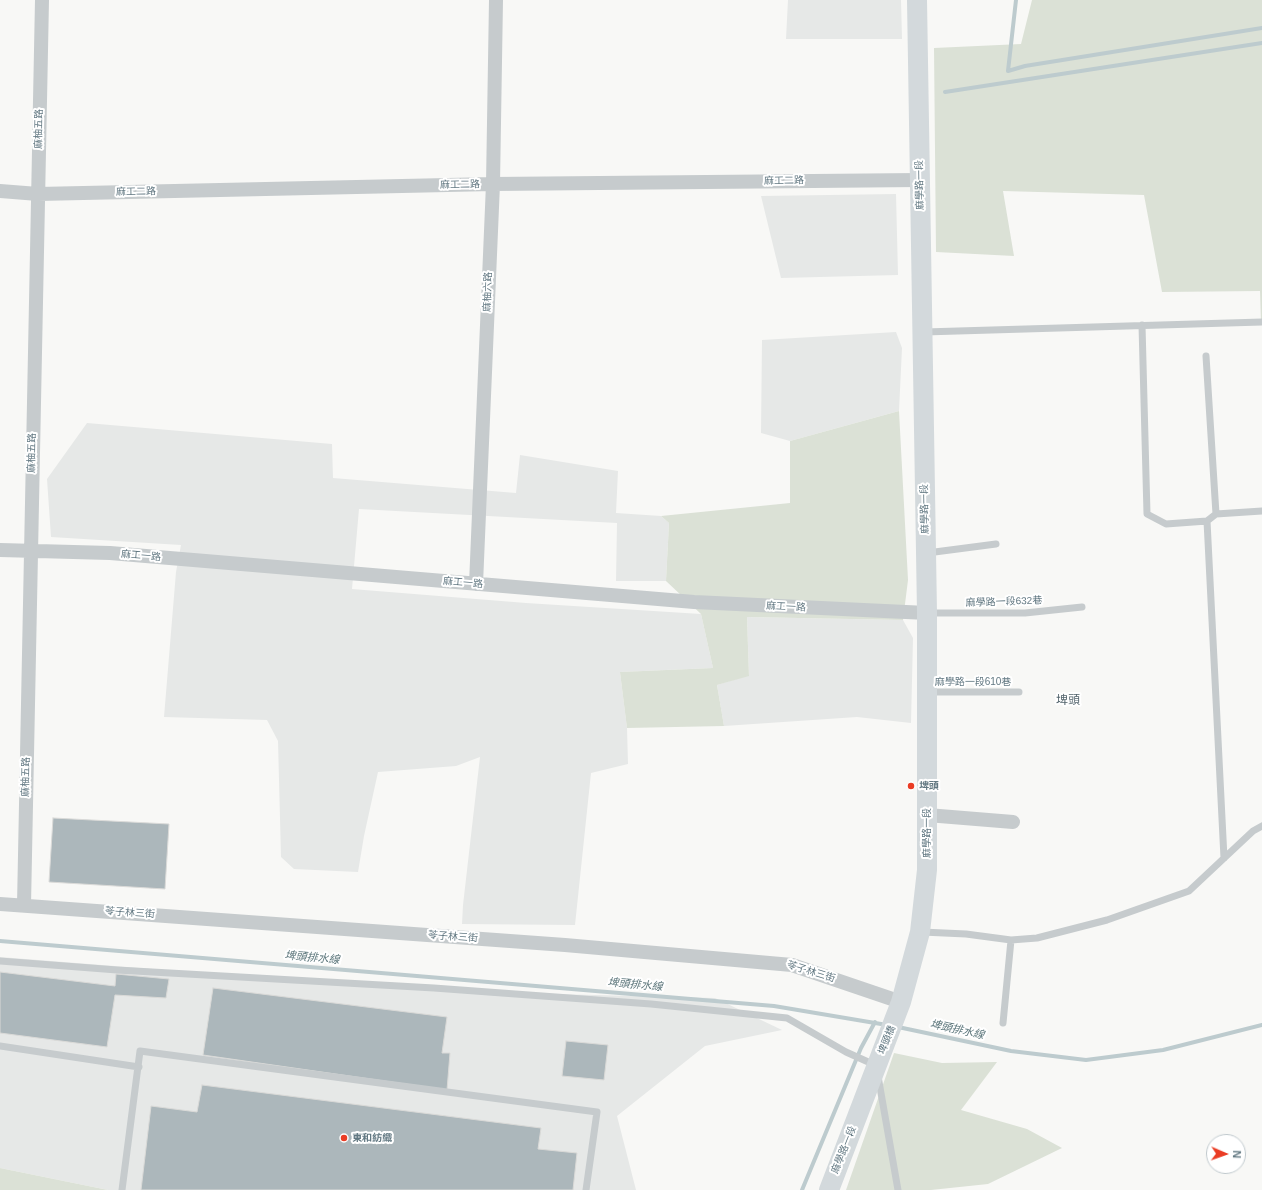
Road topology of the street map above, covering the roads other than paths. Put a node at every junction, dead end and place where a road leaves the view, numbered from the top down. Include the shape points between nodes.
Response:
1 (42, 0) edge
2 (496, 0) edge
3 (917, 0) edge
4 (920, 180) junction
5 (493, 184) junction
6 (0, 191) edge
7 (38, 194) junction
8 (1262, 322) edge
9 (1142, 325) junction
10 (922, 332) junction
11 (1206, 356) dead end
12 (1262, 511) edge
13 (1216, 514) junction
14 (1207, 521) junction
15 (996, 544) dead end
16 (0, 550) edge
17 (30, 552) junction
18 (926, 553) junction
19 (476, 584) junction
20 (1082, 607) dead end
21 (927, 613) junction
22 (927, 692) junction
23 (1019, 692) dead end
24 (927, 815) junction
25 (1013, 822) dead end
26 (1262, 826) edge
27 (1224, 858) junction
28 (0, 904) edge
29 (24, 905) junction
30 (920, 932) junction
31 (1011, 940) junction
32 (0, 961) edge
33 (899, 1008) junction
34 (1003, 1024) dead end
35 (0, 1046) edge
36 (876, 1066) junction
37 (139, 1067) junction
38 (122, 1190) edge
39 (586, 1190) edge
40 (829, 1190) edge
41 (898, 1190) edge

1 - 7 street, 麻柚五路
2 - 5 street, 麻柚六路
3 - 4 main road, 麻學路一段
4 - 5 street, 麻工二路
4 - 10 main road, 麻學路一段
5 - 7 street, 麻工二路
5 - 19 street, 麻柚六路
6 - 7 street, 麻工二路
7 - 17 street, 麻柚五路
8 - 9 lane
9 - 10 lane
9 - 14 lane via 1147,514 1166,524
10 - 18 main road, 麻學路一段
11 - 13 lane
12 - 13 lane
13 - 14 lane
14 - 27 lane
15 - 18 lane
16 - 17 street, 麻工一路
17 - 19 street, 麻工一路 via 110,553
17 - 29 street, 麻柚五路
18 - 21 main road, 麻學路一段
19 - 21 street, 麻工一路 via 694,602
20 - 21 lane, 麻學路一段632巷 via 1025,613
21 - 22 main road, 麻學路一段
22 - 23 lane, 麻學路一段610巷
22 - 24 main road, 麻學路一段
24 - 25 street
24 - 30 main road, 麻學路一段 via 927,870
26 - 27 lane
27 - 31 lane via 1189,891 1107,920 1037,938
28 - 29 street, 苓子林三街
29 - 33 street, 苓子林三街 via 565,945 792,965
30 - 31 lane via 966,934
30 - 33 main road, 麻學路一段
31 - 34 lane
32 - 36 lane via 449,989 651,1004 788,1018 846,1052
33 - 36 main road, 埤頭橋
35 - 37 lane
36 - 40 main road, 麻學路一段
36 - 41 lane
37 - 38 lane
37 - 39 lane via 140,1051 597,1112

